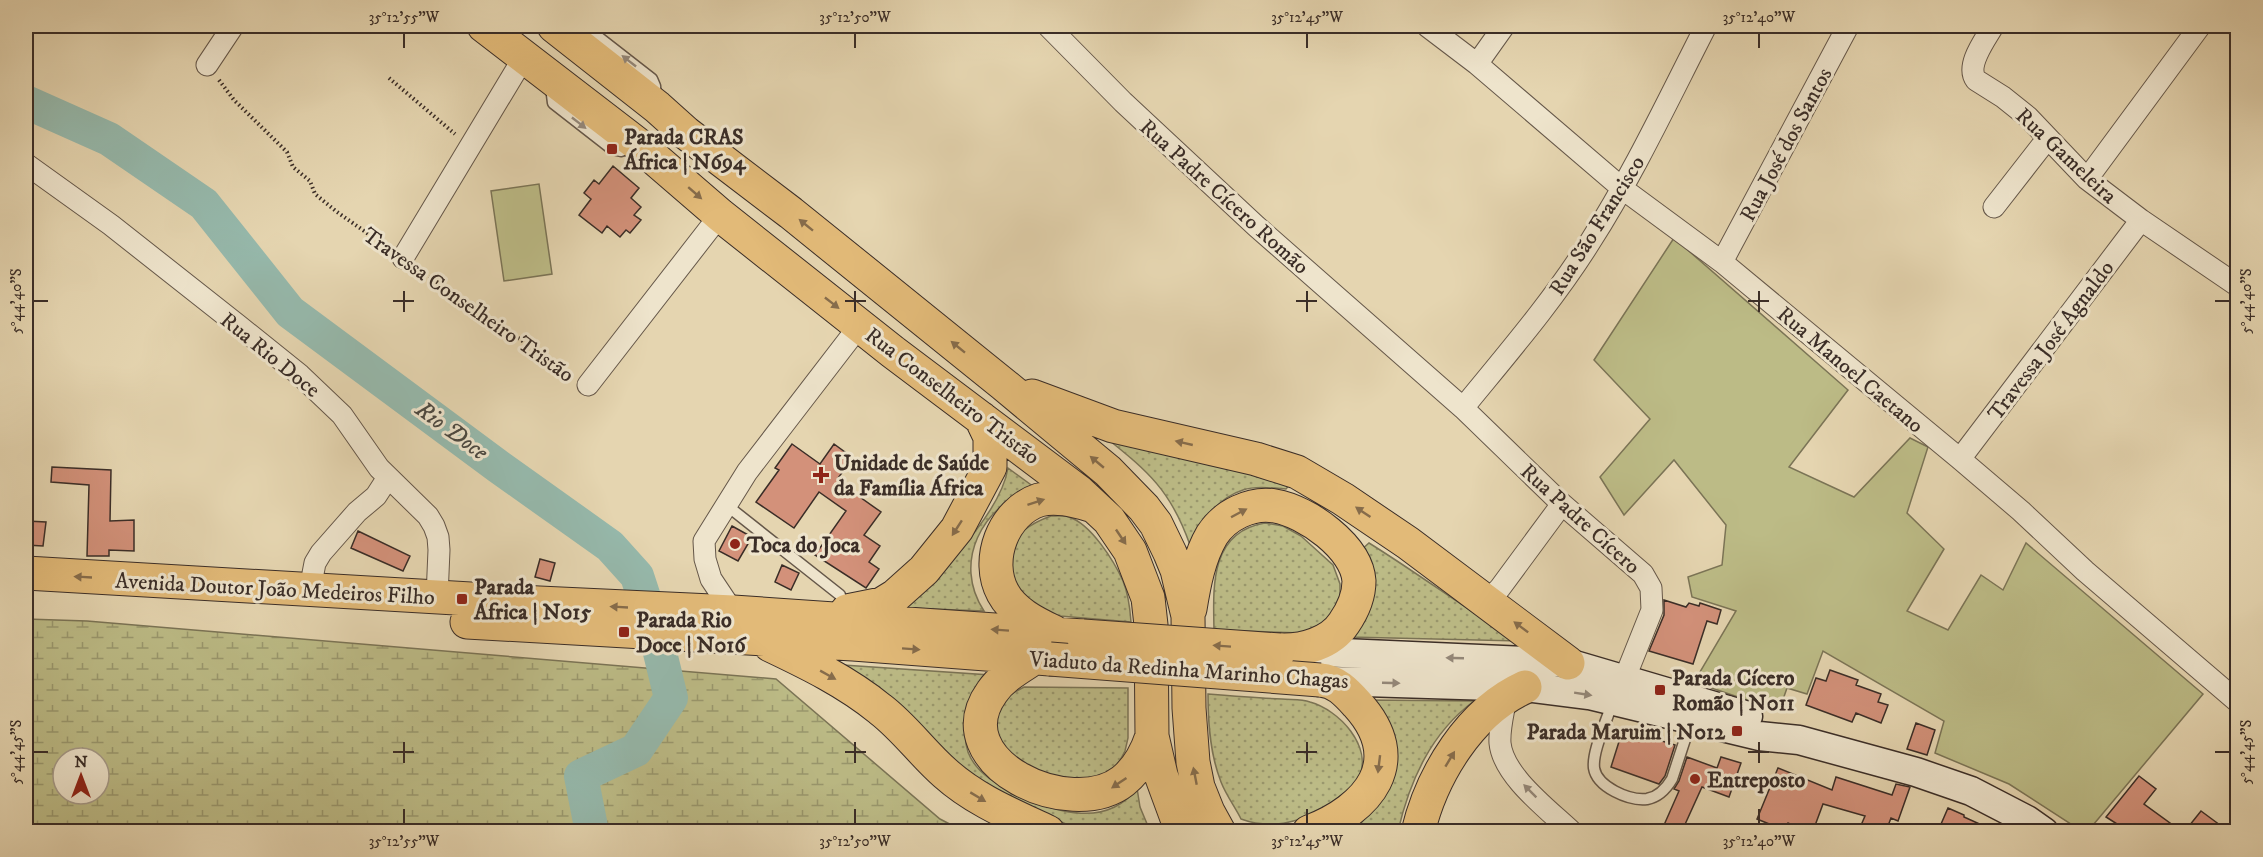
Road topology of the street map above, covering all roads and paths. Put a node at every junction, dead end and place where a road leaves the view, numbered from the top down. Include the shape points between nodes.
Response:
1 (233, 26) edge
2 (484, 26) edge
3 (554, 26) edge
4 (561, 26) edge
5 (1048, 26) edge
6 (1427, 26) edge
7 (1504, 26) edge
8 (1706, 26) edge
9 (1848, 26) edge
10 (1993, 26) edge
11 (2200, 26) edge
12 (524, 57) junction
13 (1477, 64) junction
14 (207, 65) joint
15 (389, 78) dead end
16 (657, 107) junction
17 (2047, 139) junction
18 (470, 149) junction
19 (26, 164) edge
20 (2086, 179) junction
21 (1623, 189) junction
22 (1994, 207) dead end
23 (720, 215) junction
24 (2140, 220) junction
25 (403, 258) junction
26 (1722, 262) junction
27 (2238, 286) edge
28 (860, 325) junction
29 (1003, 384) junction
30 (588, 385) joint
31 (1463, 408) junction
32 (981, 417) junction
33 (1960, 459) junction
34 (387, 478) junction
35 (725, 504) junction
36 (1562, 504) junction
37 (1098, 508) junction
38 (26, 573) edge
39 (310, 589) junction
40 (26, 595) edge
41 (840, 595) dead end
42 (437, 597) junction
43 (1487, 602) junction
44 (546, 615) junction
45 (1188, 616) junction
46 (723, 620) junction
47 (883, 622) joint
48 (761, 628) junction
49 (853, 644) joint
50 (1056, 647) junction
51 (1283, 650) junction
52 (1562, 662) junction
53 (1326, 681) junction
54 (1619, 690) junction
55 (1516, 692) junction
56 (2238, 702) edge
57 (1692, 720) junction
58 (1152, 736) junction
59 (1798, 740) junction
60 (1347, 820) edge
61 (1048, 831) edge
62 (1182, 831) edge
63 (1219, 831) edge
64 (1309, 831) edge
65 (1418, 831) edge
66 (1572, 831) edge
67 (2044, 831) edge

1 - 14 street
2 - 12 main road, Rua Conselheiro Tristão
3 - 16 main road, Rua Conselheiro Tristão
16 -> 4 lane via 652,79 593,33
5 - 31 street, Rua Padre Cícero Romão via 1256,226
6 - 13 street, Rua Manoel Caetano
7 - 13 street
8 - 21 street, Rua São Francisco
9 - 26 street, Rua José dos Santos
10 - 17 street, Rua Gameleira via 1978,53 1973,76 2028,117
11 - 20 street
12 - 18 street
12 -> 23 main road, Rua Conselheiro Tristão via 640,146
13 - 21 street, Rua Manoel Caetano
14 - 25 path, Travessa Conselheiro Tristão via 234,100 287,152 293,167 310,181 315,194
15 - 18 path
29 -> 16 main road, Rua Conselheiro Tristão
17 - 20 street, Rua Gameleira
17 - 22 street
18 - 25 street
19 - 34 street, Rua Rio Doce via 111,225 300,375 342,415
20 - 24 street, Rua Gameleira
21 - 26 street, Rua Manoel Caetano
21 - 31 street, Rua São Francisco via 1552,298
23 -> 28 main road, Rua Conselheiro Tristão
23 - 30 street, Travessa Conselheiro Tristão
24 - 27 street, Rua Gameleira
24 - 33 street, Travessa José Agnaldo
25 - 30 path, Travessa Conselheiro Tristão
26 - 33 street, Rua Manoel Caetano
28 - 32 main road, Rua Conselheiro Tristão
28 - 35 street
43 -> 29 main road via 1408,543 1297,472 1113,426
45 -> 29 main road, Rua Conselheiro Tristão via 1177,570 1156,524 1144,508 1108,471
31 - 36 street, Rua Padre Cícero
32 - 37 main road, Rua Conselheiro Tristão
32 -> 48 main road via 990,437 990,467 957,530 907,587 882,604 865,609
33 - 56 street, Rua Manoel Caetano
34 - 39 street via 376,496 321,553
34 - 42 street, Rua Rio Doce via 434,526 439,550
35 - 41 lane
35 - 46 street via 704,542 705,559
36 - 43 street
36 - 54 street, Rua Padre Cícero via 1643,574 1651,588 1652,610
50 -> 37 main road via 1004,594 996,568 996,551 1008,526 1026,506 1052,498
37 -> 58 main road, Rua Conselheiro Tristão via 1130,551 1148,598
39 -> 38 main road, Avenida Doutor João Medeiros Filho
39 - 42 main road, Avenida Doutor João Medeiros Filho
40 - 44 main road, Avenida Doutor João Medeiros Filho
42 - 44 main road, Avenida Doutor João Medeiros Filho
52 -> 43 main road
44 - 46 main road, Avenida Doutor João Medeiros Filho
45 -> 51 main road via 1203,556 1223,522 1257,505 1294,511 1347,551 1359,579 1358,594 1350,615 1332,637 1315,645
63 -> 45 main road, Rua Conselheiro Tristão via 1198,787 1192,762
46 - 48 main road, Avenida Doutor João Medeiros Filho
47 - 48 main road, Avenida Doutor João Medeiros Filho
50 -> 47 main road, Viaduto da Redinha Marinho Chagas
48 - 49 main road, Avenida Doutor João Medeiros Filho
48 -> 61 main road via 792,655 859,692 902,726 944,773 973,795
49 -> 50 main road, Viaduto da Redinha Marinho Chagas
51 -> 50 main road, Viaduto da Redinha Marinho Chagas, bridge
50 - 53 main road, Viaduto da Redinha Marinho Chagas, bridge
58 -> 50 main road via 1144,757 1122,782 1086,794 1058,794 1018,778 1002,766 988,753 981,736 984,706 1000,682
52 -> 51 main road, Viaduto da Redinha Marinho Chagas
52 - 54 main road
53 -> 55 main road, Viaduto da Redinha Marinho Chagas
53 -> 60 main road via 1362,709 1380,745 1381,764 1375,784
55 -> 54 main road via 1590,695
54 - 57 main road
54 - 57 lane via 1594,758 1594,770 1607,786 1633,798 1647,799 1668,787
54 - 59 main road via 1763,722
65 -> 55 main road via 1450,758 1472,727
66 -> 55 street via 1513,774 1502,756 1500,741
57 - 59 main road via 1759,736
58 - 62 main road, Rua Conselheiro Tristão via 1161,775
59 - 67 main road via 1945,781 1998,804
60 - 64 main road

